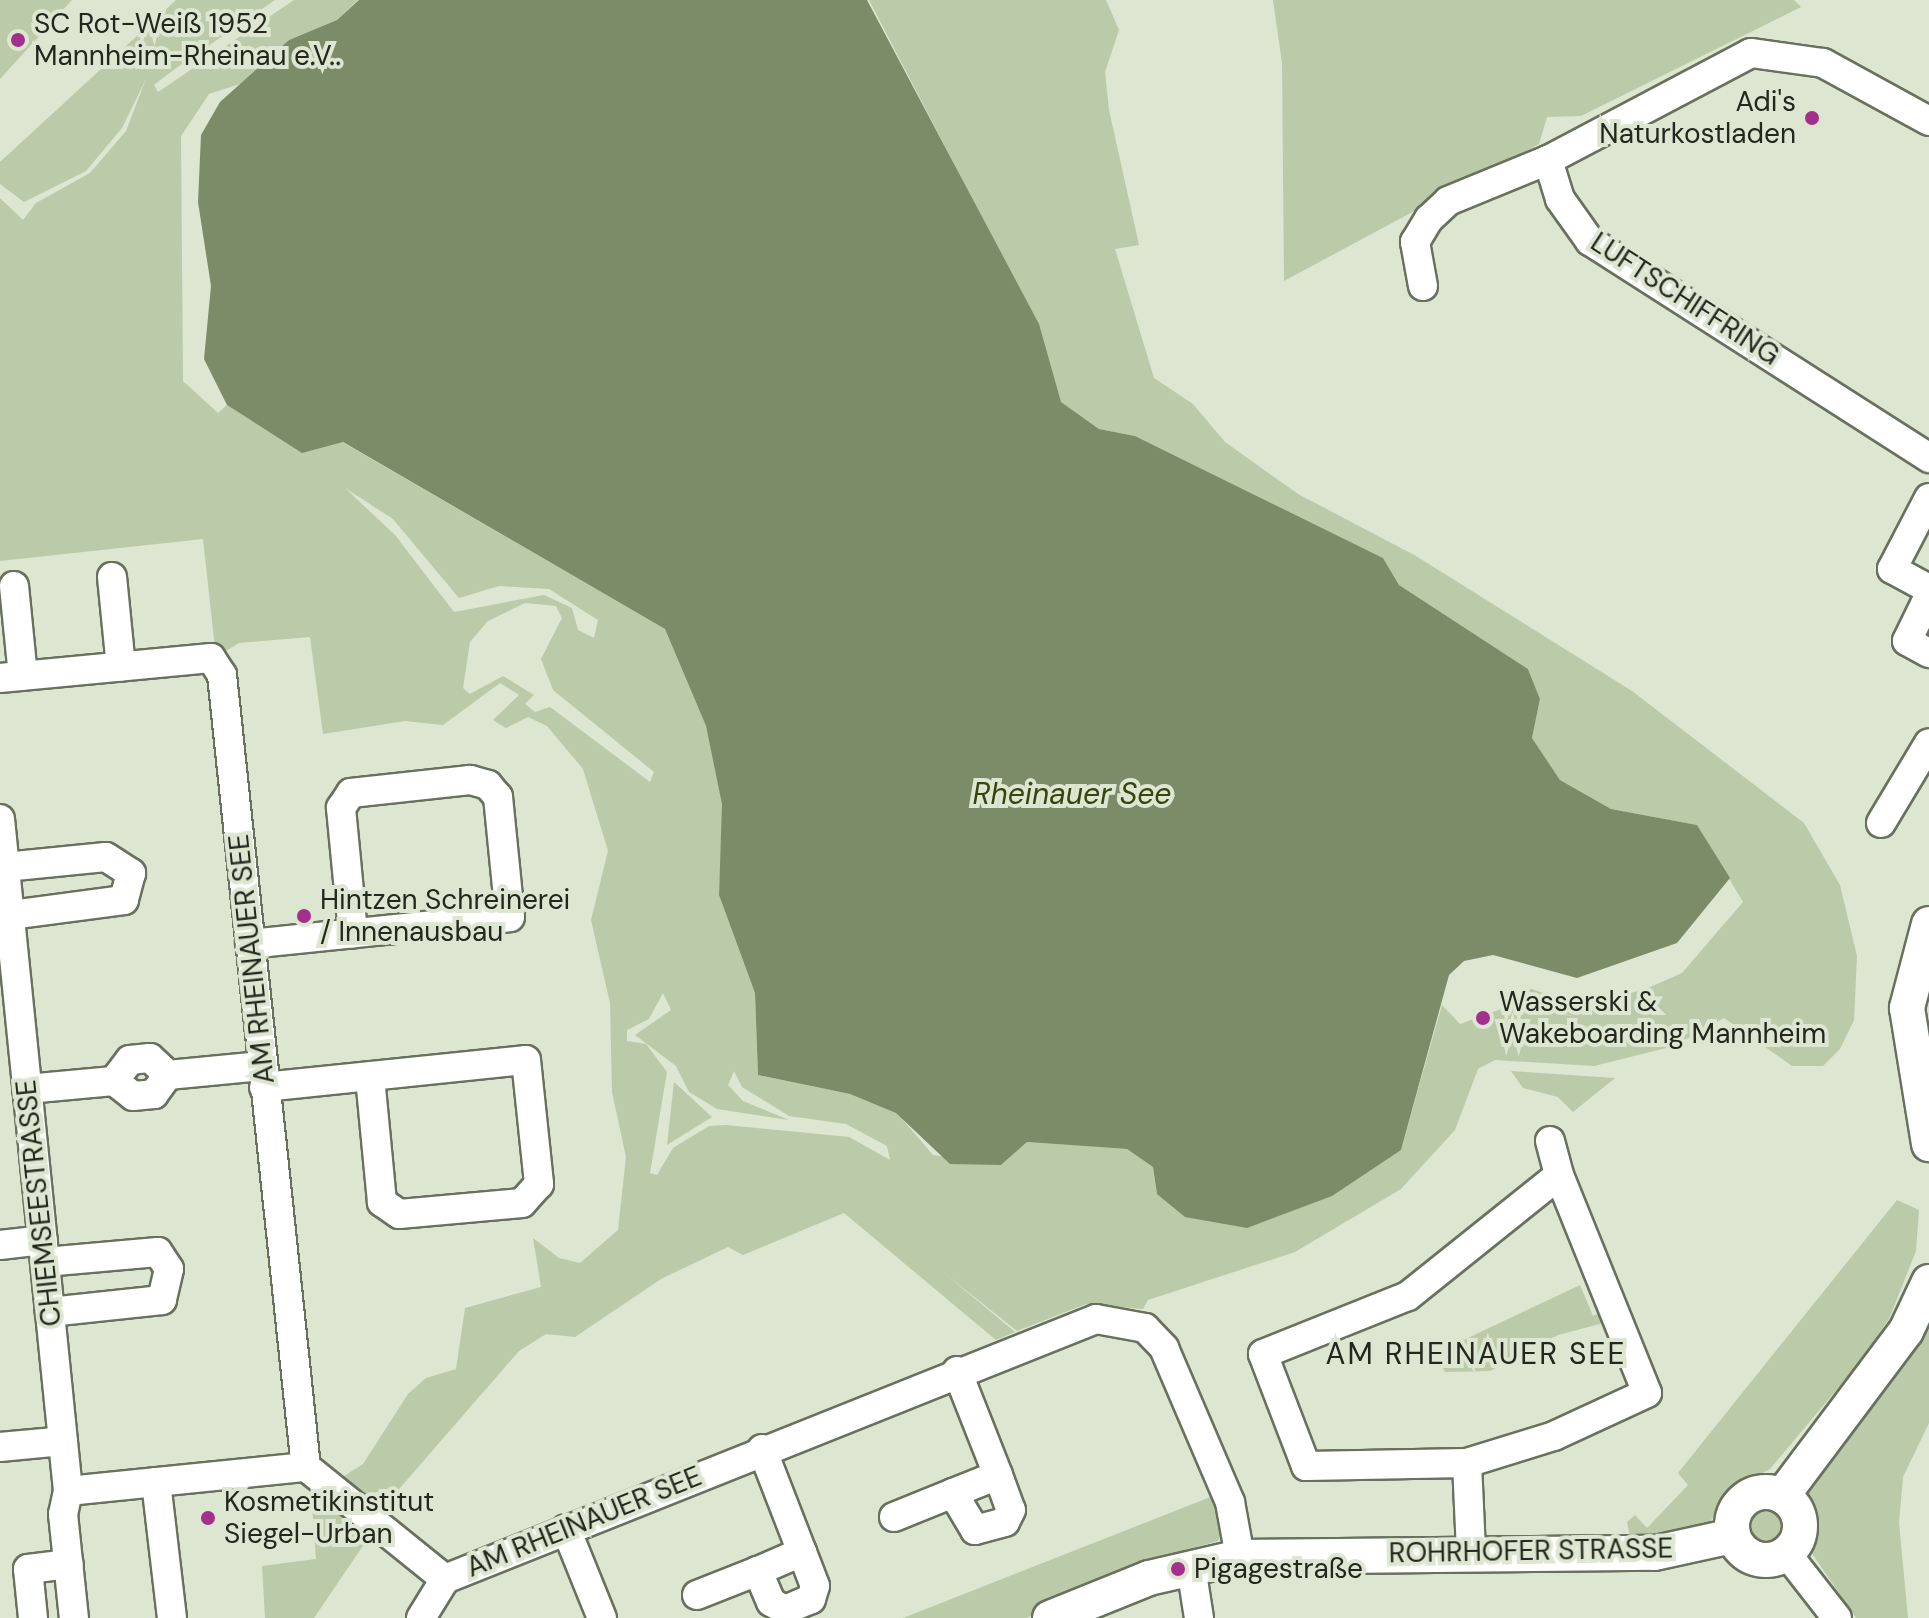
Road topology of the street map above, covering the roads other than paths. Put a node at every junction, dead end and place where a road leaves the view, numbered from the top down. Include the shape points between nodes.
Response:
1 (1929, 121) edge
2 (1548, 160) junction
3 (1423, 286) dead end
4 (1929, 458) edge
5 (1929, 498) edge
6 (112, 577) dead end
7 (14, 586) dead end
8 (1929, 589) edge
9 (1929, 596) edge
10 (1929, 653) edge
11 (121, 667) junction
12 (12, 677) edge
13 (1929, 743) edge
14 (0, 819) edge
15 (1881, 823) dead end
16 (5, 867) junction
17 (10, 915) junction
18 (1929, 924) edge
19 (353, 933) junction
20 (250, 944) junction
21 (11, 1040) edge
22 (263, 1076) junction
23 (370, 1077) junction
24 (27, 1089) junction
25 (1550, 1141) dead end
26 (1929, 1144) edge
27 (1559, 1175) junction
28 (0, 1245) edge
29 (44, 1251) junction
30 (1929, 1282) edge
31 (50, 1312) junction
32 (957, 1371) junction
33 (63, 1441) junction
34 (0, 1447) edge
35 (762, 1449) junction
36 (1467, 1463) junction
37 (306, 1467) junction
38 (998, 1475) junction
39 (156, 1482) junction
40 (68, 1491) junction
41 (953, 1493) junction
42 (1782, 1496) junction
43 (894, 1517) dead end
44 (566, 1529) junction
45 (1732, 1536) junction
46 (802, 1552) junction
47 (1471, 1552) junction
48 (1787, 1554) junction
49 (1240, 1557) junction
50 (69, 1564) junction
51 (1191, 1567) junction
52 (758, 1571) junction
53 (445, 1579) junction
54 (697, 1595) dead end
55 (33, 1618) edge
56 (74, 1618) edge
57 (172, 1618) edge
58 (421, 1618) edge
59 (602, 1618) edge
60 (1050, 1618) edge
61 (1199, 1618) edge
62 (1837, 1618) edge

1 - 2 street via 1823,63 1751,53
2 - 3 street via 1448,201 1429,219 1415,242
2 - 4 street, LUFTSCHIFFRING via 1560,199 1590,241
5 - 8 street via 1892,569
6 - 11 street
7 - 12 street, AM RHEINAUER SEE
9 - 10 street via 1907,641
11 - 12 street, AM RHEINAUER SEE
11 - 20 street, AM RHEINAUER SEE via 211,658 222,675
13 - 15 street
14 - 16 street, CHIEMSEESTRASSE
16 - 17 street, CHIEMSEESTRASSE
16 - 17 street via 106,857 122,861 132,889 110,904
17 - 21 street, CHIEMSEESTRASSE
18 - 26 main road via 1907,1008
19 - 19 street via 510,917 498,797 488,785 470,780 351,793 341,808
19 - 20 street
20 - 22 street, AM RHEINAUER SEE
21 - 24 street, CHIEMSEESTRASSE
22 - 23 street
22 - 24 street via 168,1075 154,1094 133,1096 114,1081
22 - 37 street, AM RHEINAUER SEE
23 - 23 street via 526,1060 539,1184 522,1203 399,1214 382,1202
24 - 29 street, CHIEMSEESTRASSE
25 - 27 street
27 - 36 street via 1647,1393 1554,1436
27 - 36 street via 1408,1296 1263,1354 1306,1466
28 - 29 street
29 - 31 street, CHIEMSEESTRASSE
29 - 31 street via 158,1252 169,1269 162,1300
30 - 42 main road via 1906,1331
31 - 33 street, CHIEMSEESTRASSE
32 - 35 street, AM RHEINAUER SEE
32 - 38 street
32 - 49 street, AM RHEINAUER SEE via 1096,1319 1145,1328 1177,1371 1230,1502
33 - 34 street
33 - 40 street, CHIEMSEESTRASSE
35 - 44 street, AM RHEINAUER SEE
35 - 46 street
36 - 47 street
37 - 39 street
37 - 53 street, AM RHEINAUER SEE
38 - 41 street
38 - 41 street via 1011,1510 989,1531 964,1520
39 - 40 street
39 - 57 street
40 - 50 street, CHIEMSEESTRASSE
41 - 43 street
42 - 45 main road via 1744,1499
42 - 48 main road via 1800,1531
44 - 53 street, AM RHEINAUER SEE
44 - 59 street
45 - 47 main road, ROHRHOFER STRASSE via 1655,1553
45 - 48 main road via 1761,1561
46 - 52 street
46 - 52 street via 815,1586 800,1607 771,1602
47 - 49 main road, ROHRHOFER STRASSE
48 - 62 street
49 - 51 main road, ROHRHOFER STRASSE
50 - 55 street via 28,1569
50 - 56 street, CHIEMSEESTRASSE
51 - 60 main road, ROHRHOFER STRASSE
51 - 61 street
52 - 54 street
53 - 58 street

